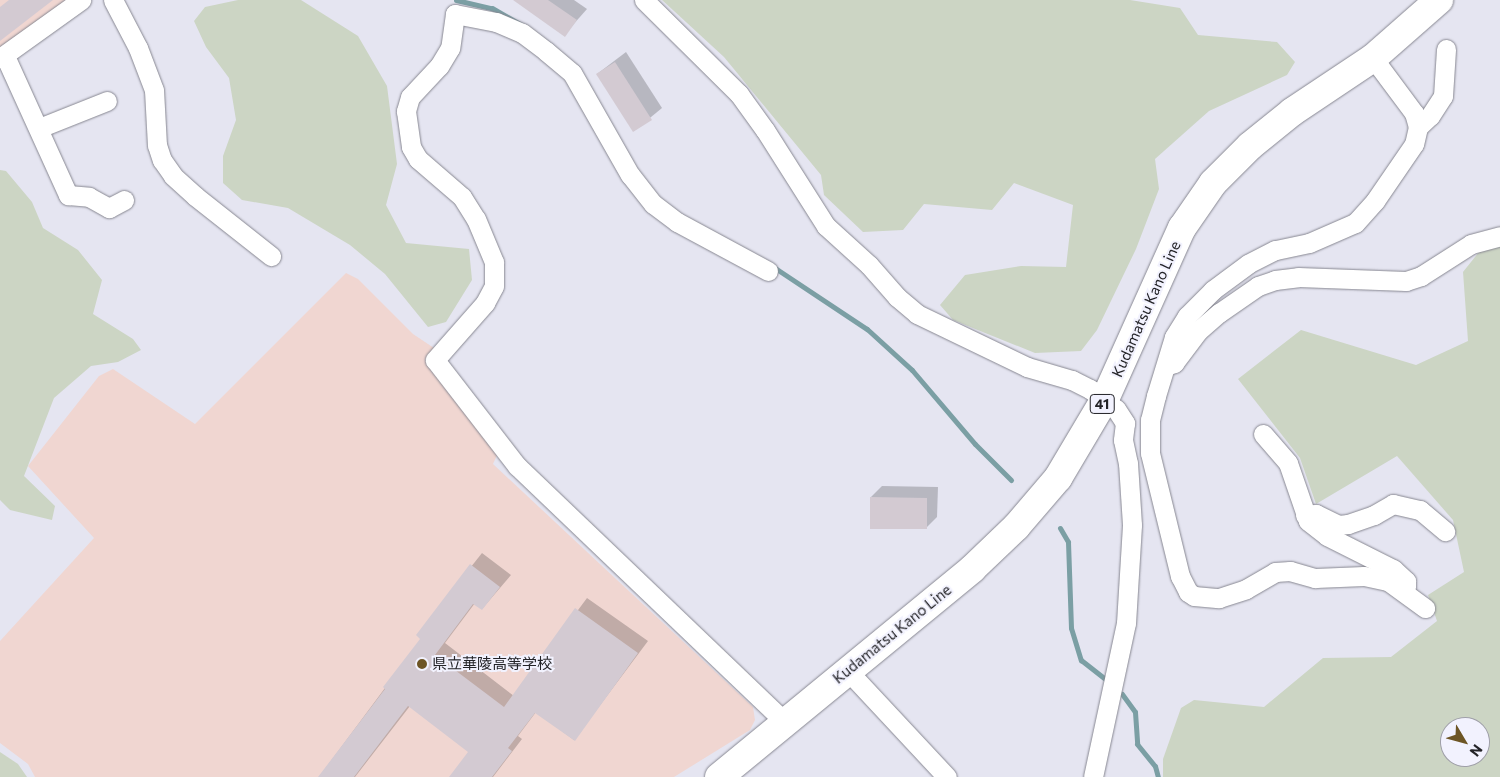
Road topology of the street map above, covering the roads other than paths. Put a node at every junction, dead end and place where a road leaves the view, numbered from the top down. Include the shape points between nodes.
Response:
1 (81, 0) edge
2 (114, 0) edge
3 (644, 0) edge
4 (1439, 0) edge
5 (1446, 50) dead end
6 (3, 57) edge
7 (1373, 58) junction
8 (107, 101) dead end
9 (1418, 127) junction
10 (39, 128) junction
11 (124, 200) dead end
12 (1500, 236) edge
13 (271, 256) dead end
14 (768, 271) dead end
15 (1166, 366) junction
16 (1105, 399) junction
17 (1150, 420) junction
18 (1125, 422) junction
19 (1263, 434) dead end
20 (1305, 515) junction
21 (1444, 531) dead end
22 (1407, 593) junction
23 (1425, 608) dead end
24 (848, 671) junction
25 (785, 722) junction
26 (719, 777) edge
27 (947, 777) edge
28 (1093, 777) edge

1 - 6 street
2 - 13 street via 154,90 157,145 162,160 173,176 195,196
3 - 16 street via 739,94 766,130 826,226 869,265 897,297 917,314 1027,367 1072,380
4 - 7 main road, Kudamatsu Kano Line / 41
5 - 9 street via 1443,96
6 - 10 street
7 - 9 street via 1414,113
7 - 16 main road, Kudamatsu Kano Line / 41 via 1292,112 1250,146 1214,183 1182,228
8 - 10 street
9 - 15 street via 1414,144 1400,168 1355,223 1318,240 1275,250 1213,290 1187,316 1174,337
10 - 11 street via 68,195 90,197 109,208
12 - 15 street via 1471,244 1421,276 1406,281 1298,277 1258,286 1198,331 1174,363
14 - 25 street via 677,222 653,204 630,176 572,73 546,51 522,33 496,22 455,14 450,48 439,66 410,97 406,111 411,147 418,159 462,196 476,219 494,262 494,286 485,303 435,360 517,466
15 - 17 street
16 - 18 street
16 - 24 main road, Kudamatsu Kano Line / 41 via 1058,478 1016,527 972,570
17 - 18 street
17 - 22 street via 1150,453 1170,540 1188,592 1219,598 1246,589 1275,572 1290,571 1315,578 1364,576 1388,581
18 - 28 street via 1122,440 1128,463 1132,525 1126,624
19 - 20 street via 1288,463
20 - 21 street via 1316,514 1339,525 1348,524 1374,515 1392,504 1420,510
20 - 22 street via 1327,536 1393,569 1406,580
22 - 23 street
24 - 25 main road, Kudamatsu Kano Line / 41
24 - 27 street
25 - 26 main road, Kudamatsu Kano Line / 41

